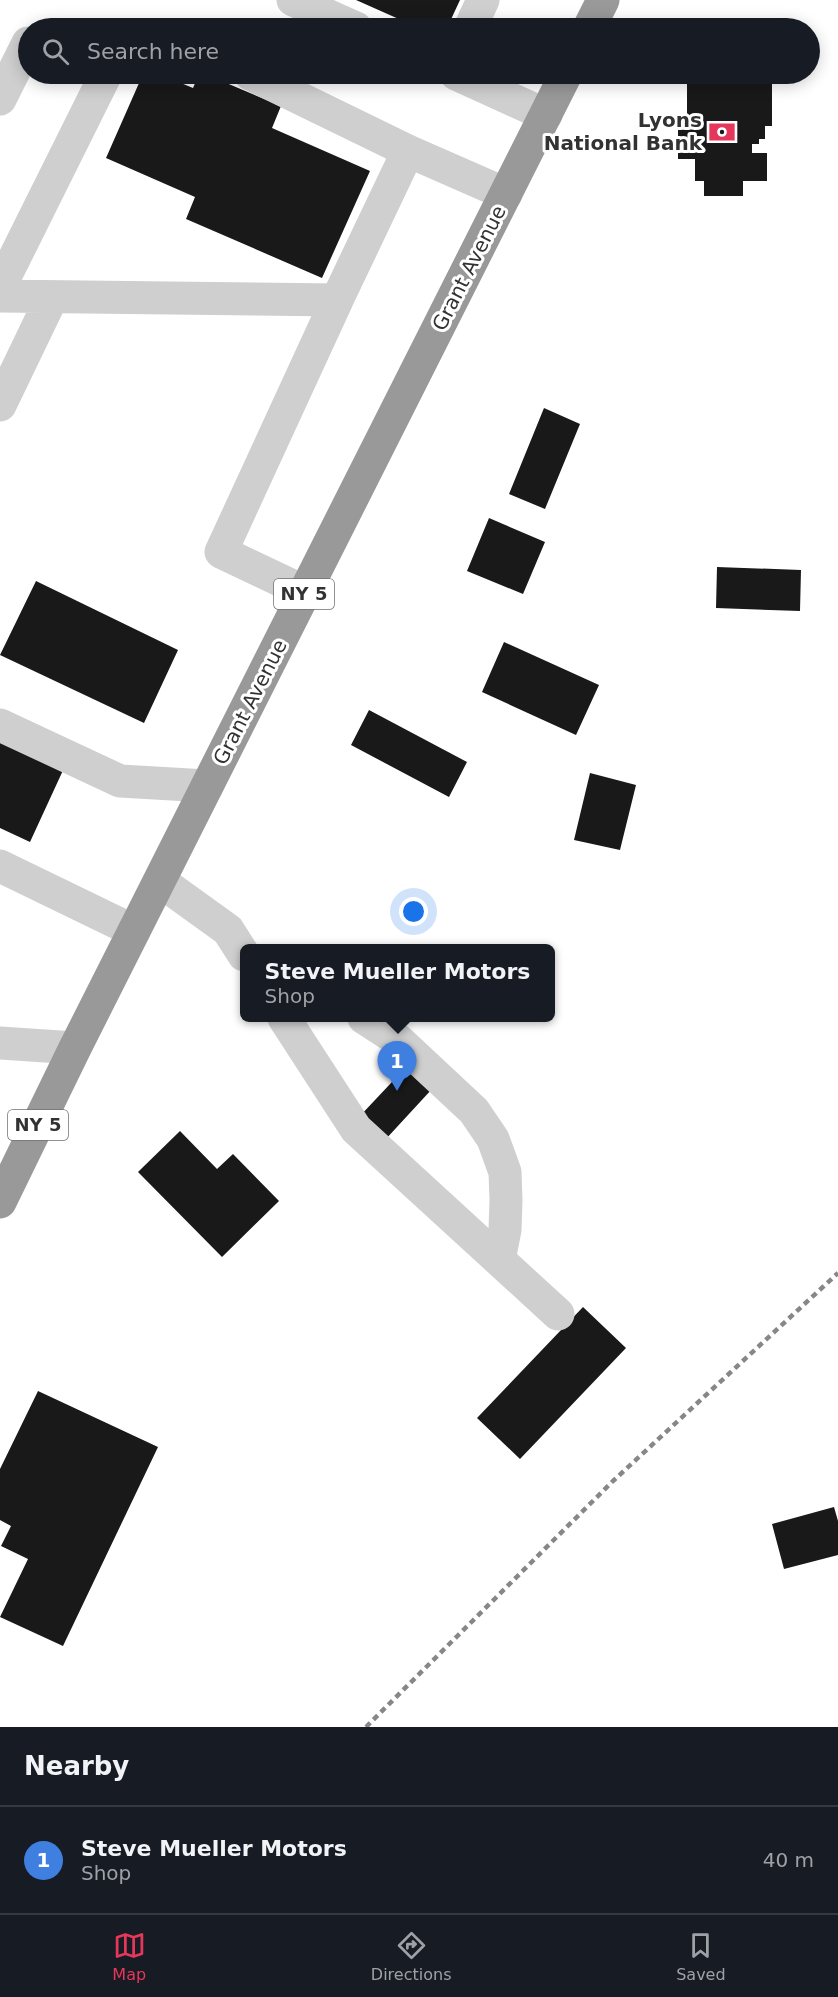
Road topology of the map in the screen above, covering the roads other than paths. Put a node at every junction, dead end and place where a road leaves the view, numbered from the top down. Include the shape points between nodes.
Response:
1 (293, 0) edge
2 (483, 0) edge
3 (603, 0) edge
4 (334, 18) edge
5 (475, 18) edge
6 (594, 18) edge
7 (0, 42) edge
8 (18, 42) edge
9 (18, 62) edge
10 (101, 84) edge
11 (271, 84) edge
12 (478, 84) edge
13 (561, 84) edge
14 (0, 99) edge
15 (546, 115) junction
16 (408, 151) junction
17 (506, 194) junction
18 (0, 287) edge
19 (0, 296) edge
20 (52, 297) junction
21 (337, 300) junction
22 (0, 405) edge
23 (305, 592) junction
24 (0, 725) edge
25 (207, 786) junction
26 (0, 866) edge
27 (160, 881) junction
28 (134, 931) junction
29 (236, 943) edge
30 (287, 1022) edge
31 (371, 1022) edge
32 (0, 1043) edge
33 (75, 1048) junction
34 (0, 1202) edge
35 (499, 1260) junction
36 (558, 1314) dead end

1 - 4 street
2 - 5 street
3 - 6 highway
7 - 8 street
9 - 14 street
10 - 18 street
11 - 16 street
12 - 15 street
13 - 15 highway, Grant Avenue / NY 5
15 - 17 highway, Grant Avenue / NY 5
16 - 17 street
16 - 21 street
17 - 23 highway, Grant Avenue / NY 5
19 - 20 street
20 - 21 street
20 - 22 street
21 - 23 street via 221,552
23 - 25 highway, Grant Avenue / NY 5
24 - 25 street via 120,781
25 - 27 highway, Grant Avenue / NY 5
26 - 28 street
27 - 28 highway, Grant Avenue / NY 5
27 - 29 street
28 - 33 highway, Grant Avenue / NY 5
30 - 35 street via 356,1130
31 - 35 street via 398,1040 474,1111 493,1140 505,1172 506,1191
32 - 33 street
33 - 34 highway, Grant Avenue / NY 5
35 - 36 street

